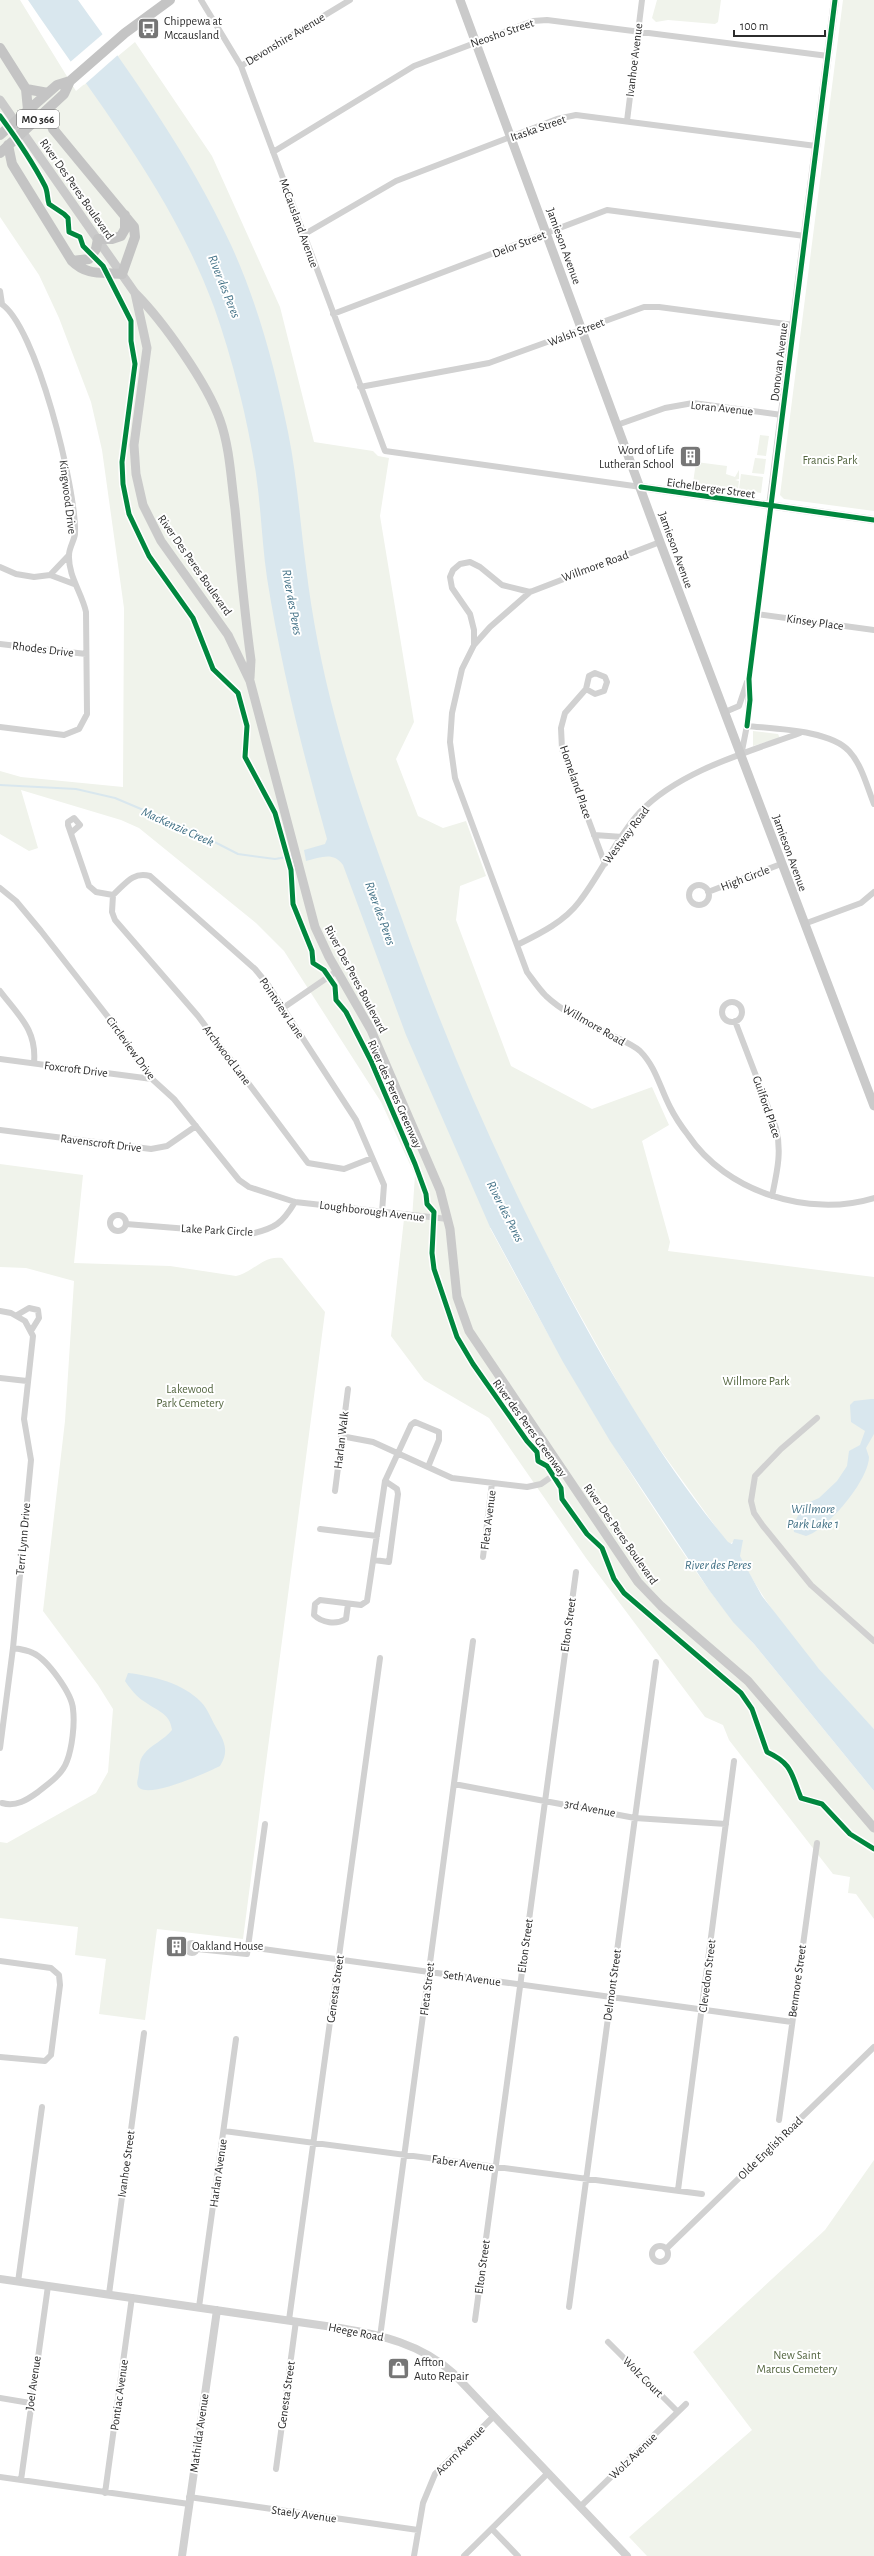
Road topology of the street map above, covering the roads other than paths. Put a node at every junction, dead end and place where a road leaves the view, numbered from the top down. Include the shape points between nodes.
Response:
1 (170, 0) edge
2 (202, 0) edge
3 (350, 0) edge
4 (460, 0) edge
5 (642, 0) edge
6 (835, 0) edge
7 (638, 31) junction
8 (476, 42) junction
9 (0, 48) edge
10 (828, 56) junction
11 (241, 66) junction
12 (70, 81) junction
13 (26, 89) junction
14 (48, 93) junction
15 (2, 103) edge
16 (49, 108) junction
17 (28, 110) junction
18 (627, 121) junction
19 (32, 124) junction
20 (53, 129) junction
21 (0, 135) edge
22 (512, 137) junction
23 (8, 145) junction
24 (816, 146) junction
25 (274, 152) junction
26 (0, 153) edge
27 (0, 158) edge
28 (12, 164) junction
29 (125, 215) junction
30 (547, 234) junction
31 (303, 235) junction
32 (805, 236) junction
33 (98, 239) junction
34 (72, 261) junction
35 (122, 274) junction
36 (0, 291) edge
37 (135, 292) junction
38 (1, 304) edge
39 (333, 314) junction
40 (794, 324) junction
41 (582, 330) junction
42 (360, 387) junction
43 (782, 415) junction
44 (618, 425) junction
45 (385, 451) joint
46 (641, 488) junction
47 (770, 506) junction
48 (874, 520) edge
49 (660, 542) junction
50 (69, 555) junction
51 (0, 567) edge
52 (50, 575) junction
53 (74, 584) junction
54 (530, 592) junction
55 (756, 614) junction
56 (874, 630) edge
57 (0, 644) edge
58 (474, 645) junction
59 (86, 654) junction
60 (749, 679) junction
61 (250, 682) junction
62 (586, 690) dead end
63 (725, 712) junction
64 (747, 726) junction
65 (0, 727) edge
66 (800, 733) junction
67 (741, 756) junction
68 (874, 804) edge
69 (72, 832) dead end
70 (594, 835) junction
71 (623, 837) junction
72 (605, 864) junction
73 (781, 864) junction
74 (0, 888) edge
75 (708, 892) dead end
76 (874, 892) edge
77 (112, 894) junction
78 (804, 924) junction
79 (517, 945) junction
80 (337, 971) junction
81 (0, 991) edge
82 (283, 1008) junction
83 (735, 1022) dead end
84 (0, 1059) edge
85 (34, 1063) junction
86 (152, 1079) junction
87 (874, 1106) edge
88 (196, 1126) junction
89 (0, 1130) edge
90 (372, 1158) junction
91 (772, 1196) junction
92 (874, 1198) edge
93 (296, 1202) junction
94 (382, 1212) junction
95 (448, 1219) junction
96 (126, 1224) dead end
97 (0, 1311) edge
98 (17, 1315) junction
99 (31, 1331) junction
100 (0, 1378) edge
101 (27, 1381) junction
102 (348, 1389) dead end
103 (817, 1418) dead end
104 (341, 1436) junction
105 (397, 1452) junction
106 (428, 1467) junction
107 (561, 1470) junction
108 (385, 1481) junction
109 (492, 1483) junction
110 (335, 1491) dead end
111 (320, 1529) dead end
112 (377, 1536) junction
113 (483, 1557) dead end
114 (374, 1560) junction
115 (576, 1572) dead end
116 (348, 1604) junction
117 (473, 1641) dead end
118 (874, 1641) edge
119 (13, 1648) junction
120 (380, 1658) dead end
121 (656, 1662) dead end
122 (0, 1748) edge
123 (734, 1761) dead end
124 (454, 1784) junction
125 (546, 1800) junction
126 (0, 1804) edge
127 (636, 1818) junction
128 (266, 1824) dead end
129 (726, 1824) junction
130 (874, 1828) edge
131 (817, 1843) dead end
132 (248, 1947) junction
133 (197, 1949) dead end
134 (338, 1960) junction
135 (0, 1961) edge
136 (430, 1972) junction
137 (520, 1985) junction
138 (611, 1998) junction
139 (702, 2010) junction
140 (792, 2022) junction
141 (144, 2033) dead end
142 (236, 2039) dead end
143 (874, 2047) edge
144 (0, 2057) edge
145 (42, 2107) dead end
146 (780, 2120) dead end
147 (224, 2131) junction
148 (314, 2143) junction
149 (406, 2155) junction
150 (495, 2168) junction
151 (586, 2178) junction
152 (678, 2190) junction
153 (702, 2194) dead end
154 (666, 2249) dead end
155 (0, 2279) edge
156 (18, 2282) junction
157 (48, 2286) junction
158 (109, 2294) junction
159 (132, 2297) junction
160 (199, 2307) junction
161 (569, 2307) dead end
162 (217, 2310) junction
163 (475, 2320) dead end
164 (292, 2321) junction
165 (380, 2336) junction
166 (608, 2342) dead end
167 (0, 2398) edge
168 (30, 2403) junction
169 (686, 2404) dead end
170 (678, 2412) junction
171 (494, 2416) junction
172 (276, 2469) dead end
173 (548, 2473) junction
174 (0, 2477) edge
175 (21, 2480) junction
176 (105, 2493) junction
177 (189, 2500) junction
178 (580, 2507) junction
179 (492, 2529) junction
180 (418, 2530) junction
181 (182, 2556) edge
182 (414, 2556) edge
183 (464, 2556) edge
184 (518, 2556) edge
185 (627, 2556) edge

1 - 12 main road, MO 366 via 118,39
2 - 11 street, McCausland Avenue
3 - 11 street, Devonshire Avenue
4 - 8 main road, Jamieson Avenue
5 - 7 street, Ivanhoe Avenue
6 - 10 street, Donovan Avenue
7 - 8 street, Neosho Street via 547,20 534,21
7 - 10 street, Neosho Street
7 - 18 street, Ivanhoe Avenue
8 - 22 main road, Jamieson Avenue
8 - 25 street, Neosho Street via 414,66
9 - 13 main road
10 - 24 street, Donovan Avenue
11 - 25 street, McCausland Avenue
12 - 14 main road, MO 366 via 60,83
12 - 16 main road, MO 366 via 67,91
13 - 14 main road
13 - 17 main road
14 - 17 main road, MO 366
15 - 33 main road, River Des Peres Boulevard
16 - 19 main road, MO 366
16 - 20 main road
17 - 21 main road, MO 366
18 - 22 street, Itaska Street via 576,115
18 - 24 street, Itaska Street
19 - 20 main road via 44,124
19 - 23 main road, MO 366
20 - 29 main road
22 - 30 main road, Jamieson Avenue
22 - 31 street, Itaska Street via 396,181
23 - 26 main road, MO 366
23 - 28 main road
24 - 32 street, Donovan Avenue
25 - 31 street, McCausland Avenue
27 - 28 main road
28 - 34 main road
29 - 33 main road via 125,229 121,236
29 - 35 main road via 134,226 135,237
30 - 32 street, Delor Street via 607,210
30 - 39 street, Delor Street
30 - 41 main road, Jamieson Avenue
31 - 39 street, McCausland Avenue
32 - 40 street, Donovan Avenue
33 - 34 main road via 89,259
33 - 35 main road, River Des Peres Boulevard
34 - 35 main road via 81,270 88,272
35 - 37 main road, River Des Peres Boulevard
36 - 38 street
37 - 61 main road, River Des Peres Boulevard via 150,308 199,379 211,399 224,434 251,660
37 - 61 main road, River Des Peres Boulevard via 147,348 134,445 136,474 143,505 162,541 228,634
38 - 50 street, Kingwood Drive via 13,314 33,356 53,414 72,506 75,535
39 - 42 street, McCausland Avenue
40 - 41 street, Walsh Street via 651,307 629,312
40 - 43 street, Donovan Avenue
41 - 42 street, Walsh Street via 489,362
41 - 44 main road, Jamieson Avenue
42 - 45 street, McCausland Avenue
43 - 44 street, Loran Avenue via 693,403 664,408
43 - 47 street, Donovan Avenue
44 - 46 main road, Jamieson Avenue
45 - 46 street, Eichelberger Street
46 - 47 street, Eichelberger Street
46 - 49 main road, Jamieson Avenue
47 - 48 street, Eichelberger Street
47 - 55 street, Donovan Avenue
49 - 54 street, Willmore Road
49 - 63 main road, Jamieson Avenue
50 - 52 street
50 - 53 street, Kingwood Drive
51 - 52 street via 16,574 34,577
52 - 53 street
53 - 59 street, Kingwood Drive via 83,598 86,612
54 - 58 street, Willmore Road via 508,610
54 - 58 street via 502,585 470,562 460,564 453,570 450,577 452,588 470,614
55 - 56 street, Kinsey Place
55 - 60 street, Donovan Avenue
57 - 59 street, Rhodes Drive
58 - 79 street, Willmore Road via 462,669 452,713 450,742 455,778
59 - 65 street, Kingwood Drive via 87,714 79,729 72,734 64,735
60 - 63 street via 739,706
60 - 64 street, Donovan Avenue
61 - 80 main road, River Des Peres Boulevard via 315,927
62 - 70 street, Homeland Place via 565,713 561,728 562,748
63 - 67 main road, Jamieson Avenue
64 - 66 street
64 - 67 street, Donovan Avenue
66 - 67 street, Westway Road
66 - 68 street via 833,740 849,751 858,765
67 - 71 street, Westway Road via 691,776 662,792 640,812
67 - 73 main road, Jamieson Avenue
69 - 77 street via 89,886 96,892
70 - 71 street, Homeland Place
70 - 72 street, Homeland Place
71 - 72 street, Westway Road
72 - 79 street, Westway Road via 579,904 552,926
73 - 75 street, High Circle
73 - 78 main road, Jamieson Avenue
74 - 86 street, Circleview Drive via 16,901 41,931 119,1031
76 - 78 street via 861,903
77 - 82 street, Pointview Lane via 134,876 150,876 255,969
77 - 90 street, Archwood Lane via 112,912 115,920 198,1016 308,1163 344,1169
78 - 87 main road, Jamieson Avenue
79 - 91 street, Willmore Road via 527,972 546,996 572,1015 639,1050 653,1067 670,1106 688,1137 714,1164 744,1184
80 - 82 street
80 - 95 main road, River Des Peres Boulevard via 376,1040 436,1182
81 - 85 street via 27,1025 36,1047
82 - 90 street, Pointview Lane via 356,1120
83 - 91 street, Guilford Place via 776,1128 779,1142 780,1161
84 - 85 street, Foxcroft Drive
85 - 86 street, Foxcroft Drive
86 - 88 street, Circleview Drive via 174,1099
88 - 89 street, Ravenscroft Drive via 167,1146 151,1149
88 - 93 street, Circleview Drive via 239,1180 249,1187
90 - 94 street, Pointview Lane via 384,1185
91 - 92 street, Willmore Road via 805,1204 838,1204
93 - 94 street, Loughborough Avenue
93 - 96 street, Lake Park Circle via 284,1221 269,1230 251,1234
94 - 95 street, Loughborough Avenue
95 - 107 main road, River Des Peres Boulevard via 456,1289 467,1327
97 - 98 street
98 - 99 street via 25,1320
98 - 99 street, Terri Lynn Drive via 29,1308 38,1310 39,1318
99 - 101 street, Terri Lynn Drive via 33,1336
100 - 101 street
101 - 119 street, Terri Lynn Drive via 24,1419 31,1460
102 - 104 street, Harlan Walk
103 - 118 street via 755,1476 751,1501 754,1513 811,1585
104 - 105 street via 373,1442
104 - 110 street, Harlan Walk
105 - 106 street
105 - 106 street via 415,1422 439,1432 441,1437
105 - 108 street
106 - 109 street via 452,1478
107 - 109 street via 540,1484 527,1487
107 - 130 main road, River Des Peres Boulevard via 646,1591 740,1673
108 - 112 street
108 - 114 street via 397,1489 398,1494 390,1562
109 - 113 street, Fleta Avenue
111 - 112 street
112 - 114 street
114 - 116 street via 367,1601 360,1605
115 - 125 street, Elton Street
116 - 116 street via 320,1600 316,1604 314,1615 319,1621 340,1623 346,1620
117 - 124 street, Fleta Street
119 - 122 street, Terri Lynn Drive
119 - 126 street via 34,1653 46,1664 72,1701 73,1715 67,1761 58,1776 24,1801 9,1805
120 - 134 street, Genesta Street
121 - 127 street, Delmont Street
123 - 129 street, Clevedon Street
124 - 125 street, 3rd Avenue
124 - 136 street, Fleta Street
125 - 127 street, 3rd Avenue
125 - 137 street, Elton Street
127 - 129 street, 3rd Avenue
127 - 138 street, Delmont Street
128 - 132 street
129 - 139 street, Clevedon Street
131 - 140 street, Benmore Street
132 - 133 street via 247,1954
132 - 134 street, Seth Avenue
134 - 136 street, Seth Avenue
134 - 148 street, Genesta Street
135 - 144 street via 51,1968 59,1975 60,1985 51,2055 45,2061 37,2062
136 - 137 street, Seth Avenue
136 - 149 street, Fleta Street
137 - 138 street, Seth Avenue
137 - 150 street, Elton Street
138 - 139 street, Seth Avenue
138 - 151 street, Delmont Street
139 - 140 street, Seth Avenue
139 - 152 street, Clevedon Street
140 - 146 street, Benmore Street
141 - 158 street, Ivanhoe Street
142 - 147 street, Harlan Avenue
143 - 154 street, Olde English Road
145 - 156 street
147 - 148 street, Faber Avenue
147 - 160 street, Harlan Avenue
148 - 149 street, Faber Avenue
148 - 164 street, Genesta Street
149 - 150 street, Faber Avenue
149 - 165 street, Fleta Street
150 - 151 street, Faber Avenue
150 - 163 street, Elton Street
151 - 152 street, Faber Avenue
151 - 161 street, Delmont Street
152 - 153 street, Faber Avenue
155 - 156 street, Heege Road
156 - 157 street, Heege Road
157 - 158 street, Heege Road
157 - 168 street, Joel Avenue
158 - 159 street, Heege Road
159 - 160 street, Heege Road
159 - 176 street, Pontiac Avenue
160 - 162 street, Heege Road
162 - 164 street, Heege Road
162 - 177 street, Mathilda Avenue
164 - 165 street, Heege Road
164 - 172 street, Genesta Street
165 - 171 street, Heege Road via 419,2349 437,2359
166 - 170 street, Wolz Court
167 - 168 street
168 - 175 street, Joel Avenue
169 - 170 street, Wolz Avenue
170 - 178 street, Wolz Avenue
171 - 173 street, Heege Road
171 - 180 street, Acorn Avenue via 435,2474 423,2503
173 - 178 street, Heege Road
173 - 179 street
174 - 175 street, Staely Avenue
175 - 176 street, Staely Avenue
176 - 177 street, Staely Avenue
177 - 180 street, Staely Avenue
177 - 181 street, Mathilda Avenue
178 - 185 street, Heege Road
179 - 183 street
179 - 184 street
180 - 182 street, Acorn Avenue

